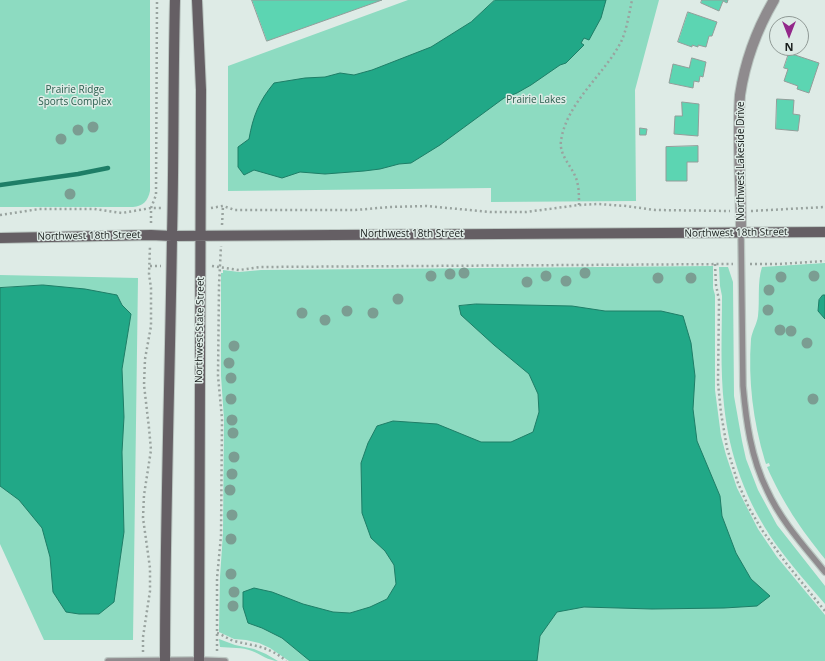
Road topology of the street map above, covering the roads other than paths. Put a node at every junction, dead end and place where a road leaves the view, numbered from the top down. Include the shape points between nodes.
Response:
1 (175, 0) edge
2 (197, 0) edge
3 (774, 0) edge
4 (825, 232) edge
5 (741, 233) junction
6 (172, 236) junction
7 (201, 236) junction
8 (0, 238) edge
9 (825, 572) edge
10 (143, 660) edge
11 (198, 660) edge
12 (108, 661) edge
13 (165, 661) edge
14 (217, 661) edge
15 (225, 661) edge

1 - 6 main road
2 - 7 main road, Northwest State Street via 201,90
3 - 5 street, Northwest Lakeside Drive via 756,36 740,96
4 - 5 main road, Northwest 18th Street
5 - 7 main road, Northwest 18th Street
5 - 9 lane via 743,386 750,440 770,496 791,531
6 - 7 main road, Northwest 18th Street
6 - 8 main road, Northwest 18th Street
6 - 13 main road
7 - 11 main road, Northwest State Street
10 - 12 lane
10 - 13 lane
11 - 13 lane
11 - 14 lane
14 - 15 lane

